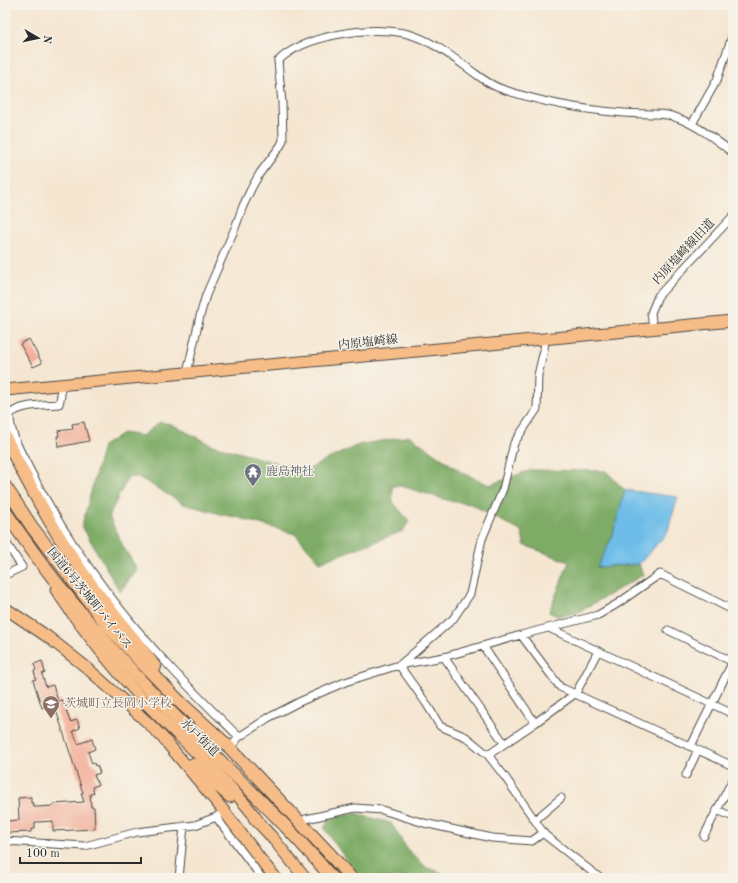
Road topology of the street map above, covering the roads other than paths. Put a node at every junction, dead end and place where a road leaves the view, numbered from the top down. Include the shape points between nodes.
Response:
1 (733, 34) edge
2 (692, 124) junction
3 (733, 153) edge
4 (733, 216) edge
5 (733, 321) edge
6 (652, 329) junction
7 (545, 338) junction
8 (187, 373) junction
9 (60, 385) junction
10 (5, 390) edge
11 (5, 437) edge
12 (5, 486) edge
13 (5, 511) edge
14 (24, 540) junction
15 (5, 541) edge
16 (5, 575) edge
17 (5, 608) edge
18 (733, 610) edge
19 (548, 628) junction
20 (668, 630) dead end
21 (521, 635) junction
22 (483, 646) junction
23 (598, 651) junction
24 (444, 657) junction
25 (733, 662) edge
26 (399, 665) junction
27 (576, 693) junction
28 (182, 704) junction
29 (712, 704) junction
30 (733, 714) edge
31 (535, 723) junction
32 (239, 737) junction
33 (163, 738) junction
34 (504, 743) junction
35 (691, 746) junction
36 (230, 748) junction
37 (698, 750) junction
38 (488, 755) junction
39 (733, 766) edge
40 (686, 775) dead end
41 (733, 779) edge
42 (561, 798) dead end
43 (717, 810) junction
44 (220, 814) junction
45 (733, 817) edge
46 (535, 820) junction
47 (259, 822) junction
48 (300, 822) junction
49 (184, 826) junction
50 (543, 833) junction
51 (704, 836) dead end
52 (5, 841) edge
53 (179, 878) edge
54 (262, 878) edge
55 (276, 878) edge
56 (305, 878) edge
57 (332, 878) edge
58 (350, 878) edge
59 (600, 878) edge

1 - 2 street via 718,80
2 - 3 street
2 - 8 street via 659,114 624,113 552,103 504,90 492,86 431,44 405,33 358,32 300,45 285,53 278,61 283,140 252,187 206,294
4 - 6 street, 内原塩崎線旧道 via 658,296 651,313
5 - 6 main road, 内原塩崎線
6 - 7 main road, 内原塩崎線
7 - 8 main road, 内原塩崎線
7 - 26 street via 538,375 537,409 514,443 503,489 482,539 470,594 453,619
8 - 9 main road, 内原塩崎線
9 - 10 main road, 内原塩崎線
9 - 32 street via 59,404 23,408 10,414 11,428 38,484 75,548 122,611 171,668
11 - 28 highway via 34,495 74,560
12 - 28 highway, 国道6号茨城町バイパス via 107,625
13 - 14 highway
14 - 47 main road via 65,603 110,662 144,701 244,802
14 - 57 highway, 水戸街道 via 131,670 274,813
15 - 16 street via 22,567
17 - 33 main road via 86,667
18 - 19 street via 660,574 598,615
19 - 21 street
19 - 23 street
20 - 25 street
21 - 22 street
21 - 27 street via 560,687
22 - 24 street
22 - 31 street
23 - 27 street
23 - 29 street
24 - 26 street
24 - 34 street
25 - 29 street
26 - 32 street via 344,682 299,702
26 - 38 street via 440,726 466,737
27 - 31 street
27 - 35 street
28 - 36 highway, 水戸街道
29 - 30 street
29 - 35 street
31 - 34 street
32 - 36 street
33 - 44 main road
33 - 47 main road
34 - 38 street
35 - 37 street
36 - 48 highway, 水戸街道
37 - 39 street
37 - 40 street
38 - 46 street
41 - 43 street
42 - 46 street
43 - 45 street
43 - 51 street
44 - 49 street via 204,822
44 - 54 street
44 - 55 main road
46 - 50 street
47 - 56 main road
48 - 50 street via 355,808 382,810 424,823 492,838 532,841
48 - 58 highway, 水戸街道
49 - 52 street via 137,832 85,846
49 - 53 street
50 - 59 street

